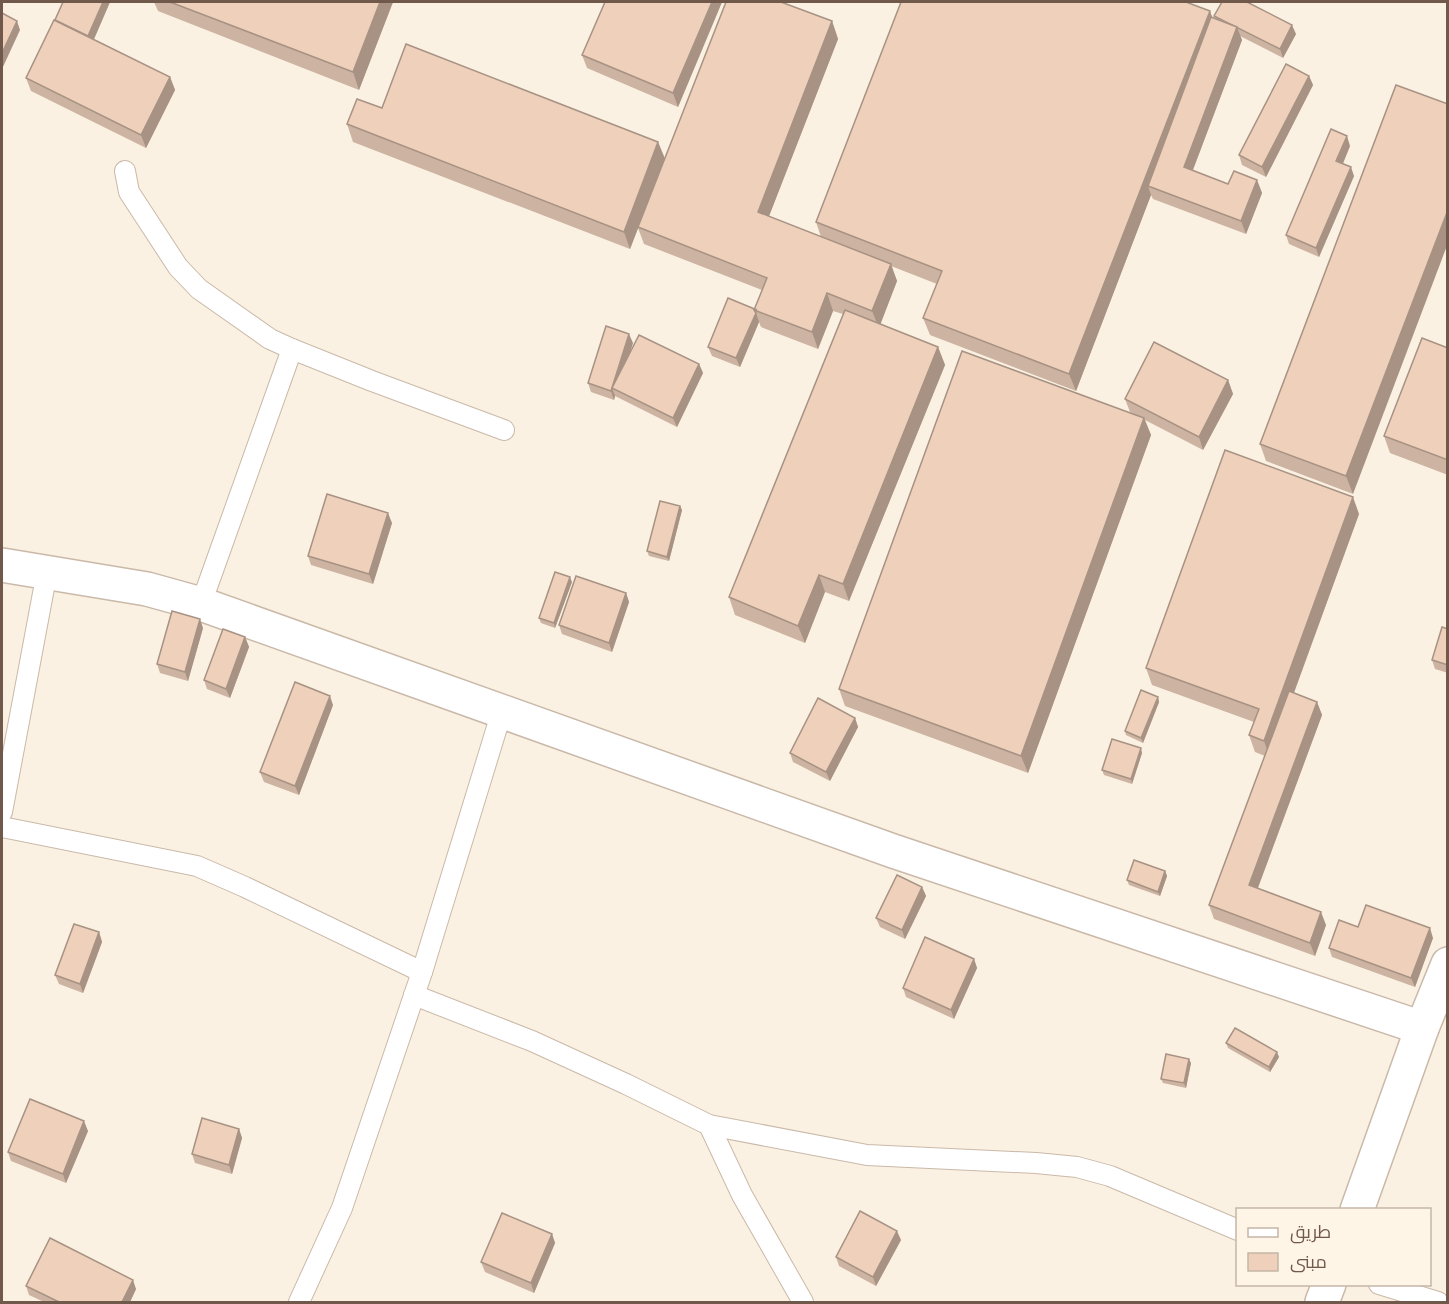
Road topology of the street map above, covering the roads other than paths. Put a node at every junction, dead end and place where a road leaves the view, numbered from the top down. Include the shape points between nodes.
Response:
1 (125, 171) dead end
2 (292, 349) junction
3 (504, 430) dead end
4 (2, 565) edge
5 (47, 572) junction
6 (201, 604) junction
7 (502, 711) junction
8 (2, 812) edge
9 (2, 827) edge
10 (1448, 964) edge
11 (422, 972) junction
12 (414, 994) junction
13 (1422, 1028) junction
14 (709, 1125) junction
15 (1357, 1208) edge
16 (1236, 1229) edge
17 (1328, 1286) edge
18 (1386, 1286) edge
19 (299, 1302) edge
20 (803, 1302) edge
21 (1322, 1302) edge
22 (1438, 1302) edge

1 - 2 lane via 129,192 178,267 199,289 270,339
2 - 3 lane
2 - 6 lane
4 - 5 street
5 - 6 street via 147,589
5 - 8 lane
6 - 7 street
7 - 11 lane
7 - 13 street via 893,850
9 - 11 lane via 197,866
10 - 13 street
11 - 12 lane
12 - 14 lane via 532,1041
12 - 19 lane via 342,1208
13 - 15 street
14 - 16 lane via 867,1155 1077,1167 1110,1176
14 - 20 lane via 742,1195
17 - 21 street
18 - 22 lane

